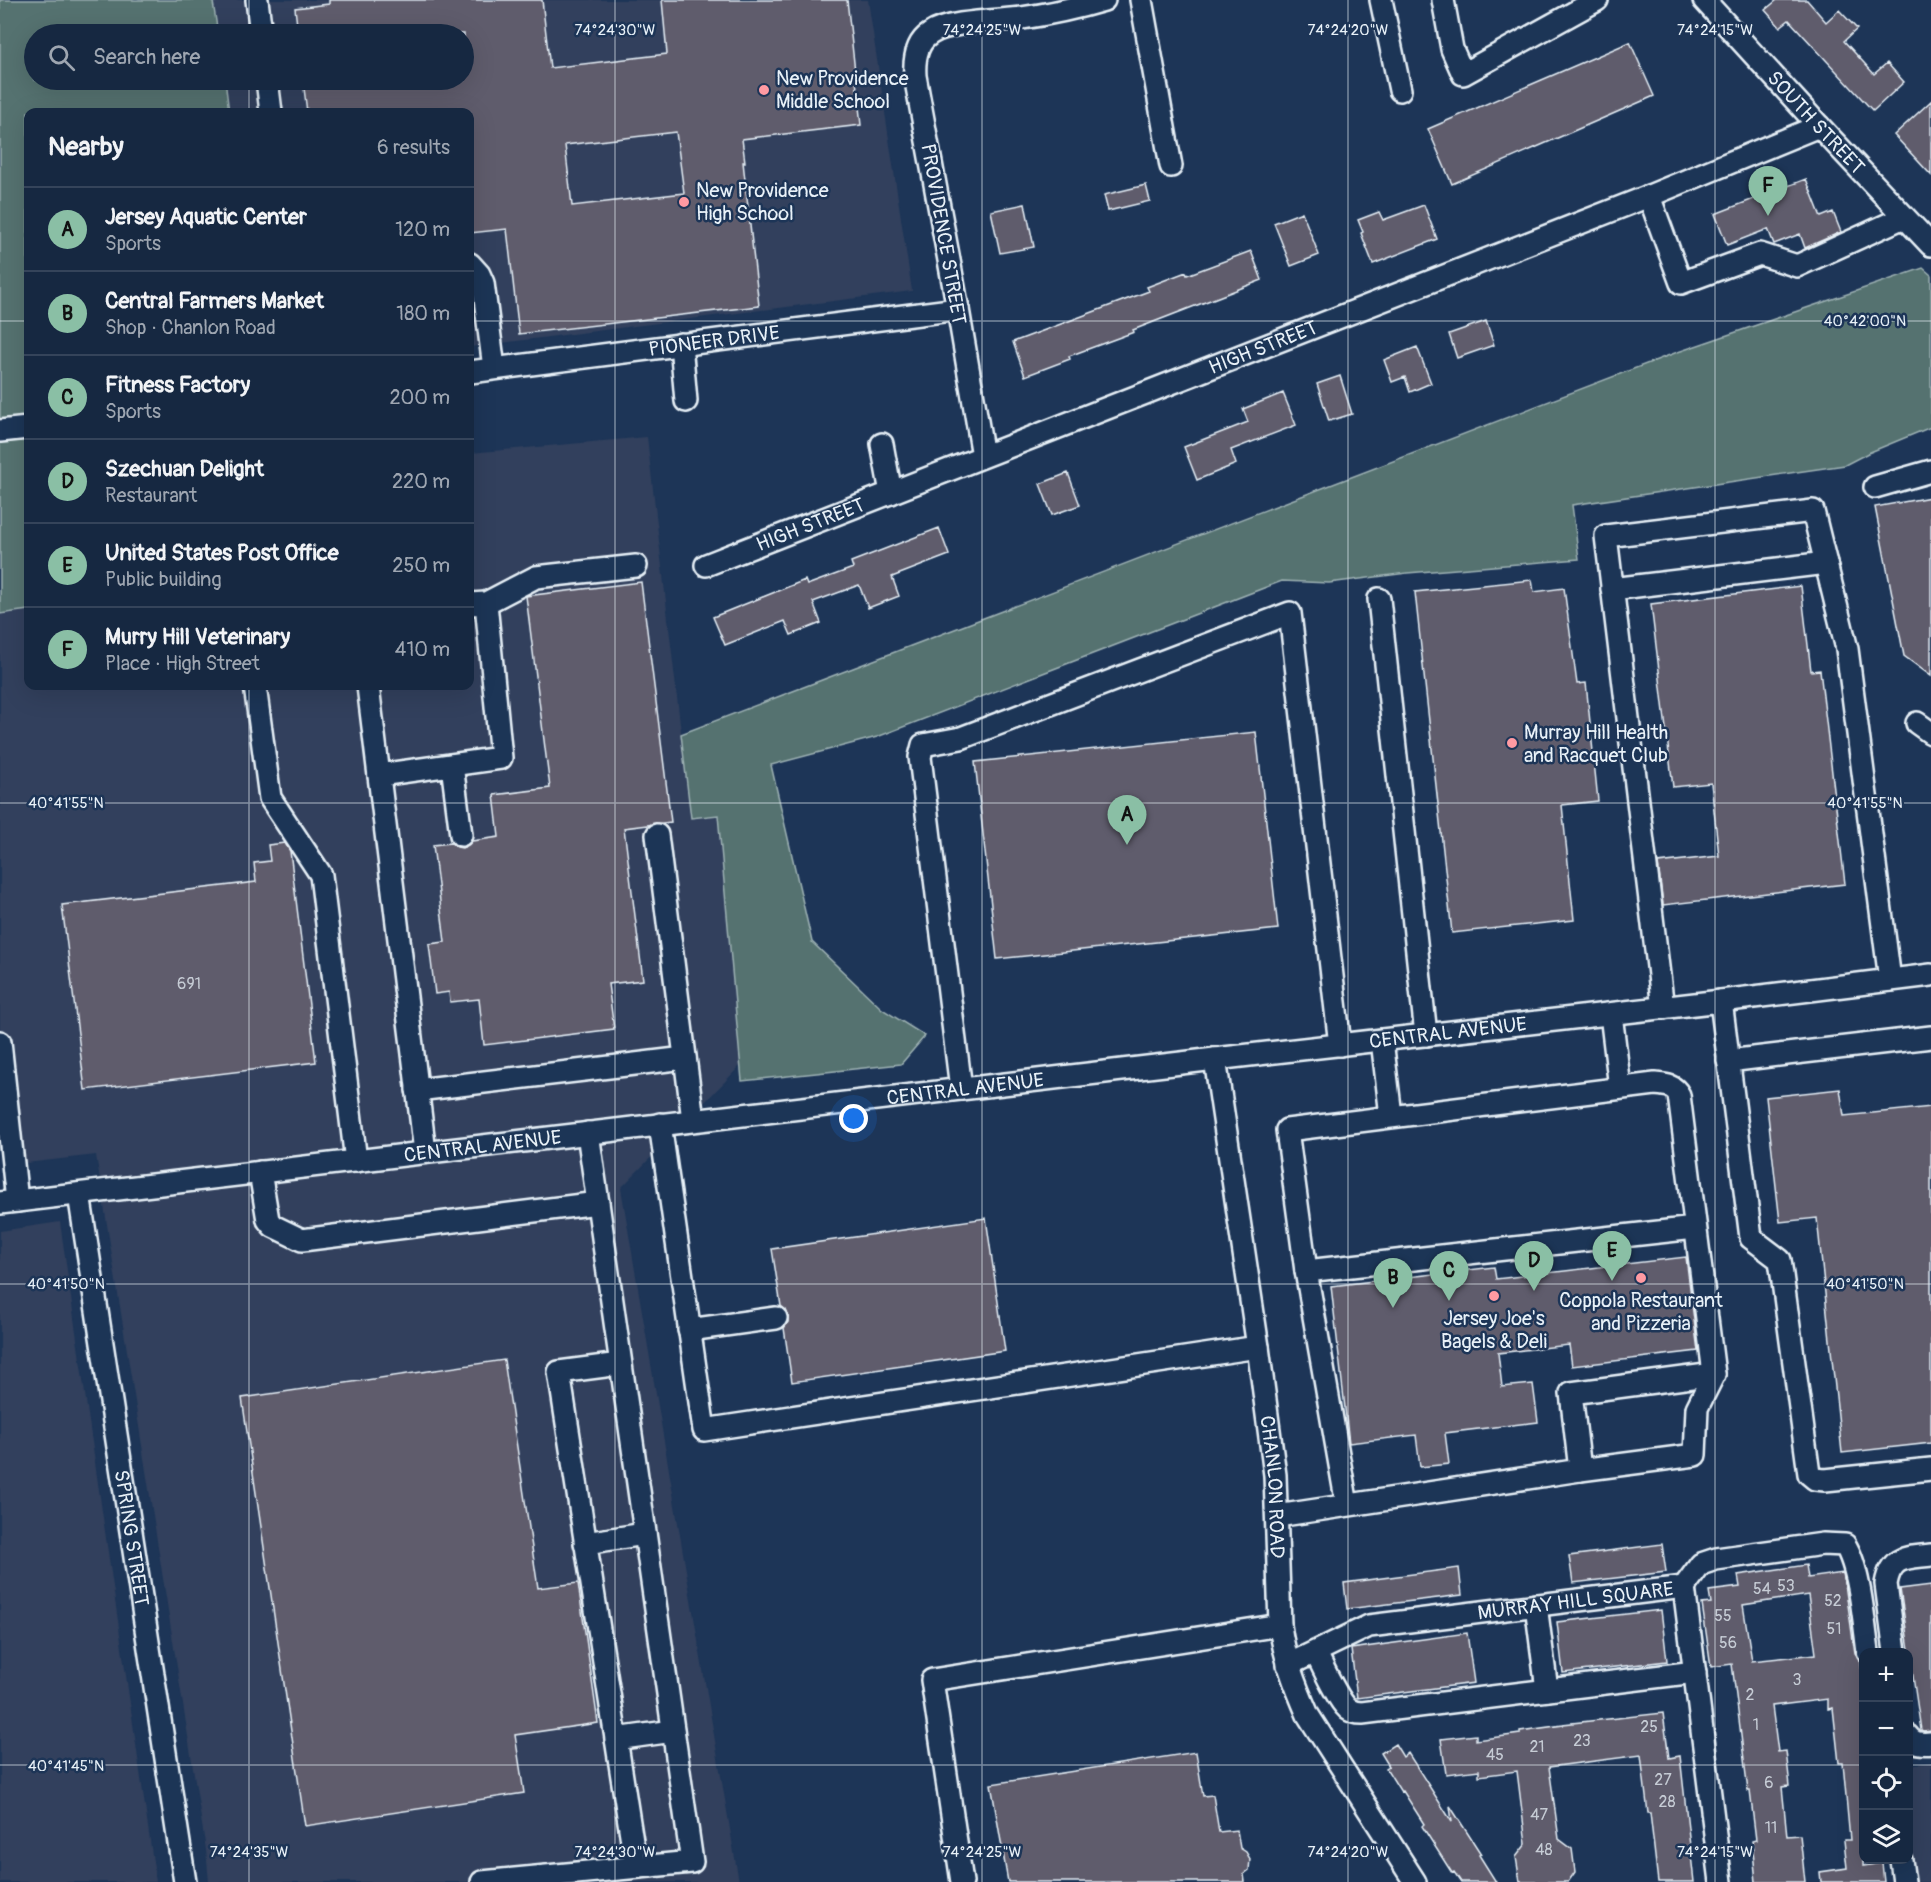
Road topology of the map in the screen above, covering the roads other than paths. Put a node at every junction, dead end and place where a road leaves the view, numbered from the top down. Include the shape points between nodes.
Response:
1 (257, 0) edge
2 (1104, 0) edge
3 (1141, 0) edge
4 (1381, 0) edge
5 (1443, 0) edge
6 (1597, 0) edge
7 (1704, 0) edge
8 (260, 24) edge
9 (268, 90) edge
10 (1400, 90) dead end
11 (270, 108) edge
12 (1819, 126) junction
13 (1171, 166) dead end
14 (1649, 196) junction
15 (1904, 217) junction
16 (1929, 240) edge
17 (474, 268) edge
18 (958, 309) junction
19 (681, 344) junction
20 (494, 368) junction
21 (474, 371) edge
22 (686, 401) dead end
23 (24, 428) edge
24 (0, 431) edge
25 (882, 444) dead end
26 (983, 456) junction
27 (1931, 471) edge
28 (1875, 487) dead end
29 (891, 493) junction
30 (1826, 563) junction
31 (706, 565) dead end
32 (636, 566) dead end
33 (1612, 589) junction
34 (1379, 599) dead end
35 (478, 604) edge
36 (256, 690) edge
37 (368, 690) edge
38 (452, 765) junction
39 (379, 775) junction
40 (461, 835) dead end
41 (657, 835) dead end
42 (1931, 975) edge
43 (1890, 980) junction
44 (1721, 1001) junction
45 (1663, 1008) junction
46 (1611, 1014) junction
47 (1426, 1035) junction
48 (1931, 1037) edge
49 (1382, 1040) junction
50 (0, 1042) edge
51 (1340, 1045) junction
52 (685, 1058) junction
53 (1215, 1059) junction
54 (1728, 1061) junction
55 (1620, 1088) junction
56 (961, 1089) junction
57 (417, 1090) junction
58 (1390, 1116) junction
59 (693, 1120) junction
60 (660, 1124) junction
61 (588, 1133) junction
62 (425, 1152) junction
63 (356, 1161) junction
64 (260, 1172) junction
65 (79, 1194) junction
66 (8, 1202) edge
67 (598, 1203) junction
68 (1695, 1228) junction
69 (1306, 1271) junction
70 (776, 1318) dead end
71 (689, 1330) junction
72 (1258, 1347) junction
73 (621, 1364) junction
74 (1714, 1374) junction
75 (1931, 1469) edge
76 (1580, 1470) junction
77 (1347, 1505) junction
78 (1277, 1516) junction
79 (645, 1534) junction
80 (585, 1543) junction
81 (1931, 1555) edge
82 (1684, 1587) junction
83 (1536, 1605) junction
84 (1280, 1625) junction
85 (1867, 1648) edge
86 (1894, 1648) edge
87 (1316, 1653) junction
88 (1288, 1665) junction
89 (1695, 1672) junction
90 (1547, 1690) junction
91 (673, 1731) junction
92 (616, 1739) junction
93 (1913, 1740) edge
94 (1931, 1743) edge
95 (1902, 1864) edge
96 (636, 1867) junction
97 (570, 1878) edge
98 (185, 1882) edge
99 (482, 1882) edge
100 (962, 1882) edge
101 (1415, 1882) edge
102 (1721, 1882) edge
103 (1904, 1882) edge

1 - 8 street
2 - 18 street, PROVIDENCE STREET via 1056,13 947,27 929,34 916,55 915,76
3 - 13 street
4 - 10 street
5 - 6 street via 1452,49 1463,74
7 - 12 street, SOUTH STREET
9 - 11 street
12 - 14 street, HIGH STREET
12 - 15 street, SOUTH STREET
14 - 15 street via 1681,283 1760,254 1797,266
14 - 26 street, HIGH STREET
15 - 16 street, SOUTH STREET
17 - 20 street via 483,283
18 - 19 street, PIONEER DRIVE
18 - 26 street, PROVIDENCE STREET
19 - 20 street, PIONEER DRIVE
19 - 22 street
20 - 21 street, PIONEER DRIVE
23 - 24 street
25 - 29 street
26 - 29 street, HIGH STREET
27 - 28 street
29 - 31 street, HIGH STREET
30 - 33 street
30 - 33 street via 1813,511 1606,536
30 - 43 street via 1847,650
32 - 35 street via 536,577
33 - 45 street
34 - 47 street
35 - 38 street via 501,758
36 - 63 street via 270,798 321,875
37 - 39 street
38 - 39 street
38 - 40 street
39 - 57 street
41 - 52 street
42 - 43 street, CENTRAL AVENUE
43 - 44 street, CENTRAL AVENUE
44 - 45 street, CENTRAL AVENUE
44 - 54 street
45 - 46 street, CENTRAL AVENUE
46 - 47 street, CENTRAL AVENUE
46 - 55 street
47 - 49 street, CENTRAL AVENUE
48 - 54 street
49 - 51 street, CENTRAL AVENUE
49 - 58 street
50 - 66 street
51 - 53 street, CENTRAL AVENUE
51 - 56 street via 1290,613 961,738 923,745 920,757
52 - 57 street
52 - 59 street
53 - 56 street, CENTRAL AVENUE
53 - 72 street, CHANLON ROAD
54 - 75 street via 1751,1238 1780,1260 1809,1474 1825,1480
55 - 58 street
55 - 68 street via 1655,1084 1676,1089
56 - 59 street, CENTRAL AVENUE
57 - 62 street
58 - 69 street via 1287,1130
59 - 60 street, CENTRAL AVENUE
60 - 61 street, CENTRAL AVENUE
60 - 71 street
61 - 62 street, CENTRAL AVENUE
61 - 67 street
62 - 63 street, CENTRAL AVENUE
63 - 64 street, CENTRAL AVENUE
64 - 65 street, CENTRAL AVENUE
64 - 67 street via 268,1220 302,1240
65 - 66 street, CENTRAL AVENUE
65 - 98 street, SPRING STREET
67 - 73 street
68 - 69 street
68 - 74 street
69 - 77 street
70 - 71 street
71 - 72 street via 704,1430
72 - 78 street, CHANLON ROAD
73 - 79 street
73 - 80 street via 559,1372
74 - 76 street via 1697,1408 1695,1455
74 - 76 street via 1571,1393
76 - 77 street
77 - 78 street
78 - 84 street, CHANLON ROAD
79 - 80 street
79 - 91 street
80 - 92 street
81 - 86 street via 1902,1558 1888,1573
82 - 83 street, MURRAY HILL SQUARE
82 - 85 street via 1701,1564 1716,1559 1823,1544 1845,1545 1855,1570
82 - 89 street, MURRAY HILL SQUARE
83 - 87 street, MURRAY HILL SQUARE via 1369,1626
83 - 90 street
84 - 88 street, CHANLON ROAD
84 - 100 street via 932,1680
87 - 88 street, MURRAY HILL SQUARE
87 - 90 street via 1342,1701 1355,1713
88 - 101 street, CHANLON ROAD via 1308,1715
89 - 90 street
89 - 102 street, MURRAY HILL SQUARE
91 - 92 street
91 - 96 street via 692,1862
92 - 96 street
93 - 94 street
95 - 103 street
96 - 97 street
97 - 99 street

